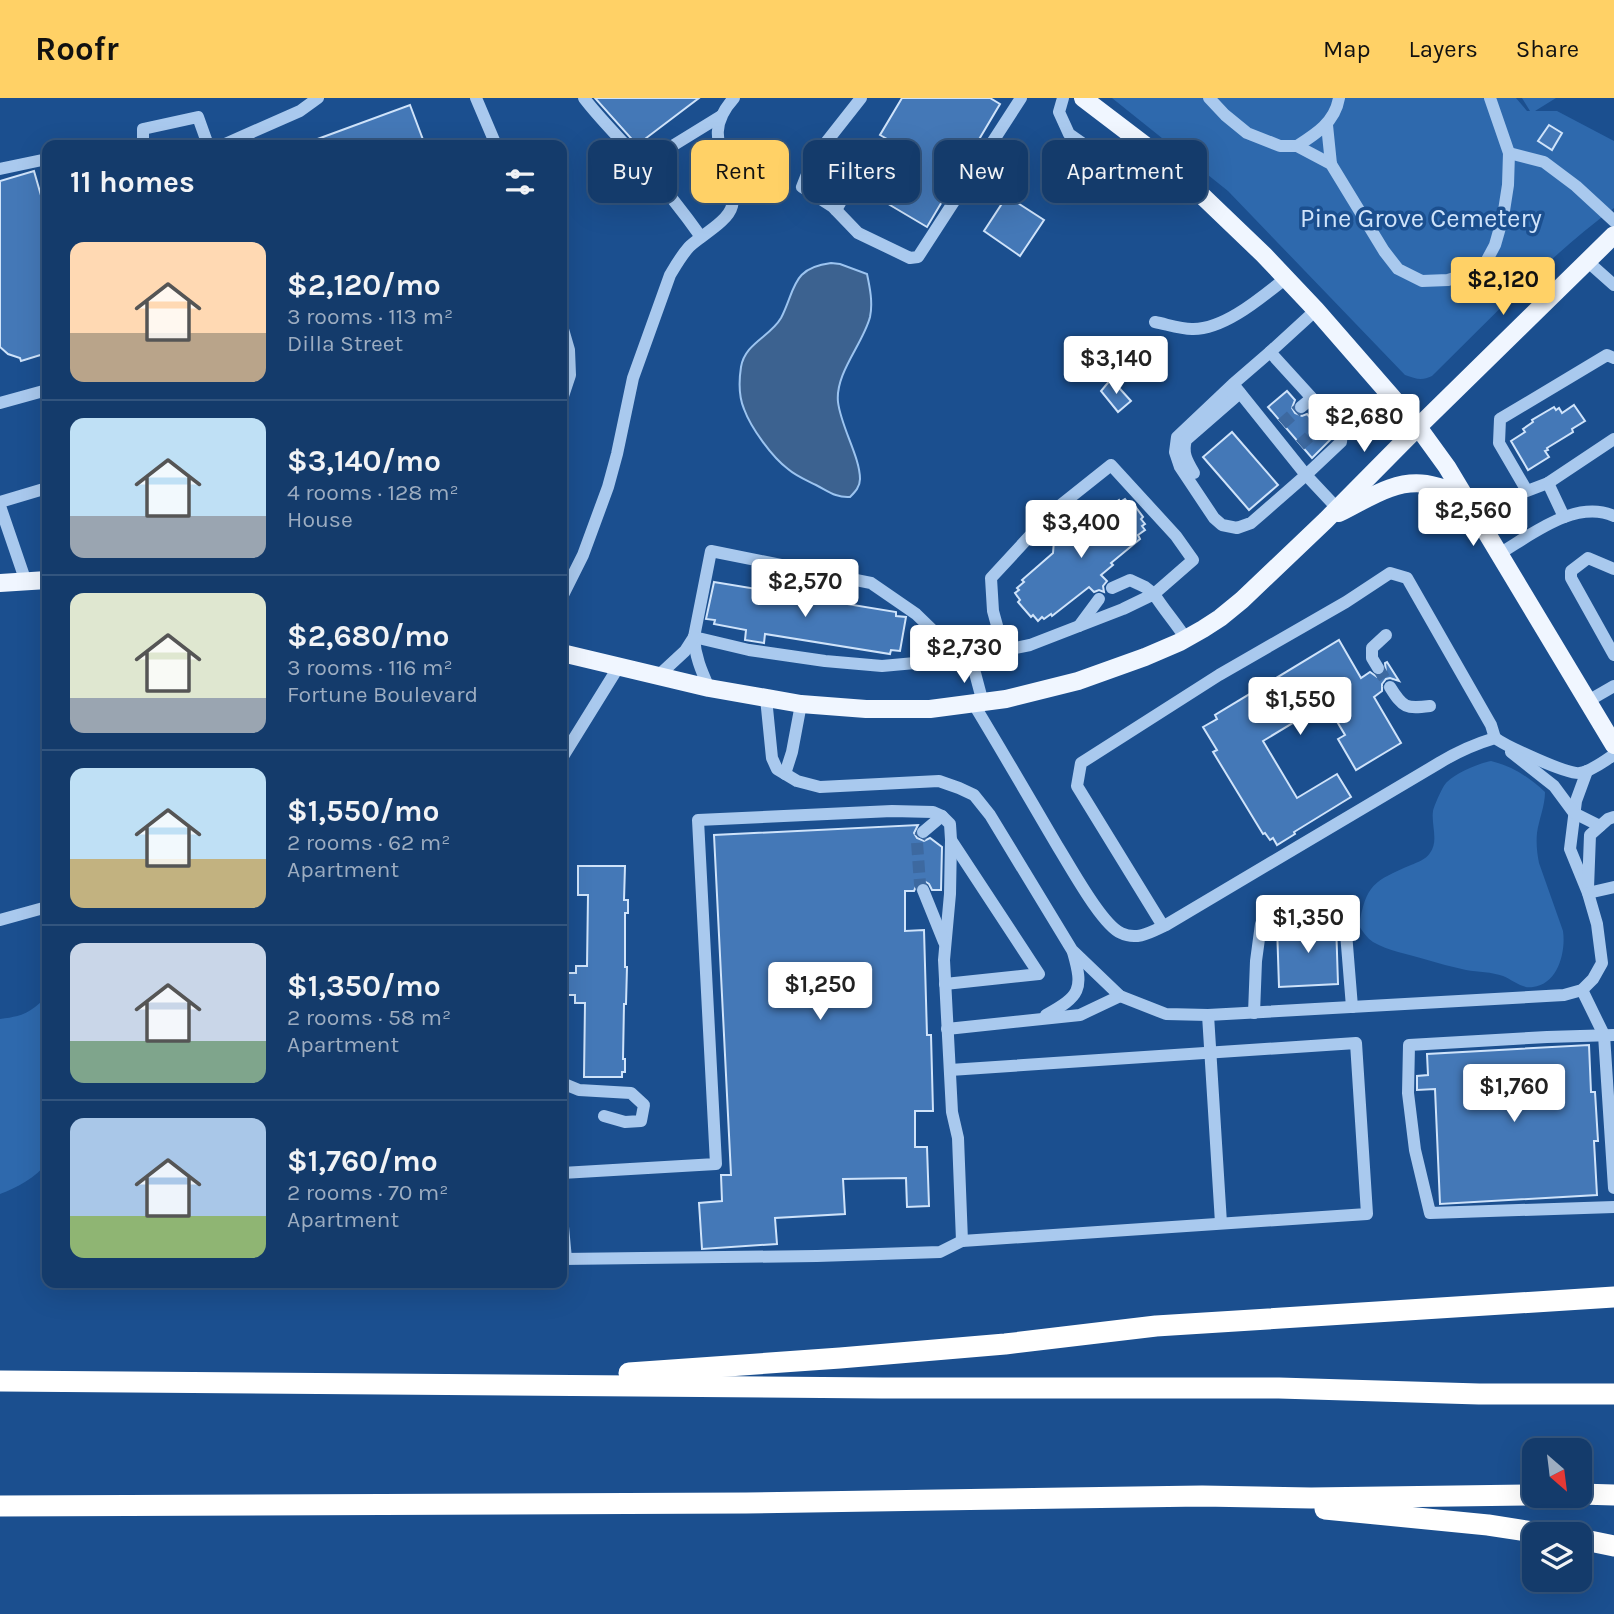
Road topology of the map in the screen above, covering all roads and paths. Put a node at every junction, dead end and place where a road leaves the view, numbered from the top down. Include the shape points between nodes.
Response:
1 (318, 98) edge
2 (476, 98) edge
3 (583, 98) edge
4 (734, 98) edge
5 (861, 98) edge
6 (1021, 98) edge
7 (1063, 98) edge
8 (1083, 98) edge
9 (1209, 98) edge
10 (1339, 98) edge
11 (1490, 98) edge
12 (721, 116) junction
13 (1327, 125) junction
14 (143, 140) edge
15 (206, 140) edge
16 (234, 140) edge
17 (494, 140) edge
18 (620, 140) edge
19 (1078, 140) edge
20 (1139, 140) edge
21 (677, 143) edge
22 (1297, 146) junction
23 (1509, 153) junction
24 (42, 160) edge
25 (1331, 164) junction
26 (0, 169) edge
27 (1207, 201) edge
28 (676, 203) edge
29 (840, 203) edge
30 (836, 210) junction
31 (1614, 221) edge
32 (1614, 235) edge
33 (701, 237) junction
34 (1587, 261) junction
35 (1286, 278) junction
36 (1614, 285) edge
37 (1316, 310) junction
38 (1155, 322) dead end
39 (567, 343) edge
40 (1270, 352) junction
41 (1614, 358) edge
42 (567, 384) edge
43 (1237, 388) junction
44 (42, 391) edge
45 (1312, 398) junction
46 (0, 403) edge
47 (1301, 407) tunnel mouth
48 (1330, 418) junction
49 (1418, 426) junction
50 (1319, 428) tunnel mouth
51 (1614, 439) edge
52 (1300, 445) tunnel mouth
53 (1290, 454) junction
54 (1302, 480) junction
55 (1548, 483) junction
56 (42, 490) edge
57 (1463, 495) junction
58 (0, 504) edge
59 (1332, 514) junction
60 (1614, 516) edge
61 (1564, 517) junction
62 (1499, 554) junction
63 (1614, 569) edge
64 (42, 580) edge
65 (26, 582) junction
66 (0, 583) edge
67 (567, 587) edge
68 (1112, 588) dead end
69 (1154, 594) junction
70 (1099, 598) dead end
71 (1079, 626) junction
72 (1386, 635) dead end
73 (694, 637) junction
74 (1185, 639) junction
75 (1004, 651) junction
76 (567, 654) edge
77 (959, 654) junction
78 (1614, 654) edge
79 (619, 666) junction
80 (1378, 668) tunnel mouth
81 (658, 676) junction
82 (1614, 686) edge
83 (1390, 687) tunnel mouth
84 (709, 688) junction
85 (766, 698) junction
86 (1588, 701) junction
87 (978, 703) junction
88 (801, 704) junction
89 (1430, 706) dead end
90 (1500, 741) junction
91 (1614, 746) edge
92 (567, 750) edge
93 (1614, 755) edge
94 (1587, 771) junction
95 (785, 774) junction
96 (1574, 813) junction
97 (942, 816) junction
98 (1614, 817) edge
99 (1600, 826) junction
100 (923, 832) tunnel mouth
101 (951, 839) junction
102 (1614, 887) edge
103 (923, 890) tunnel mouth
104 (1588, 893) junction
105 (42, 908) edge
106 (0, 919) edge
107 (1163, 926) junction
108 (945, 944) junction
109 (1072, 950) junction
110 (945, 984) junction
111 (1582, 990) junction
112 (1119, 996) junction
113 (1352, 1007) junction
114 (1254, 1013) junction
115 (1208, 1015) junction
116 (1040, 1019) junction
117 (947, 1029) junction
118 (1609, 1035) edge
119 (1211, 1052) junction
120 (950, 1070) junction
121 (567, 1085) edge
122 (604, 1116) dead end
123 (567, 1173) edge
124 (1614, 1188) edge
125 (1614, 1207) edge
126 (1221, 1223) junction
127 (962, 1241) junction
128 (567, 1259) edge
129 (1614, 1297) edge
130 (0, 1381) edge
131 (469, 1384) junction
132 (1614, 1394) edge
133 (1592, 1494) edge
134 (1522, 1495) edge
135 (1614, 1495) edge
136 (1202, 1496) junction
137 (0, 1506) edge
138 (1522, 1530) edge
139 (1592, 1541) edge
140 (1614, 1546) edge

1 - 16 street via 300,111
2 - 17 street
3 - 18 street
4 - 12 street
5 - 30 street via 813,159 802,187
6 - 30 street via 918,257 858,233
7 - 19 street via 1059,112 1069,134
8 - 20 main road
9 - 22 street via 1247,133 1280,146
10 - 13 street
11 - 23 street
12 - 21 street
12 - 33 street via 717,136 732,206 727,216
13 - 22 street
13 - 25 street
14 - 15 street via 143,129 198,117
22 - 25 street
23 - 25 street via 1507,196 1495,245 1487,260 1470,273 1448,280 1422,281 1398,269
23 - 31 street via 1544,163
24 - 26 street
27 - 35 main road
28 - 33 street
29 - 30 street
32 - 34 main road
33 - 67 street via 670,275 633,378 608,487
34 - 36 street
34 - 49 main road
35 - 37 main road
35 - 38 street via 1214,326 1192,330
37 - 40 street
37 - 49 main road
39 - 42 street
40 - 43 street
40 - 45 street
41 - 55 street via 1607,355 1500,419 1499,443 1527,491
43 - 53 street via 1278,428
43 - 54 street via 1186,440 1184,449 1185,458 1223,517 1244,519 1283,488
43 - 54 street via 1177,437 1180,467 1214,519 1237,528 1251,523
44 - 46 street
45 - 47 street
45 - 48 street
48 - 50 street
48 - 54 street via 1342,431 1341,442
49 - 57 main road
49 - 59 main road
51 - 55 street
52 - 53 street
53 - 54 street
54 - 59 street
55 - 61 street
56 - 58 street
57 - 59 main road via 1425,484 1399,485
57 - 62 main road
58 - 65 street
59 - 74 main road via 1230,610
60 - 61 street via 1587,510
61 - 62 street
62 - 86 main road
63 - 78 street via 1588,558 1571,571 1571,578
64 - 65 main road
65 - 66 main road
68 - 69 street via 1130,580
69 - 71 street
69 - 74 street
69 - 75 street via 1194,560 1111,465 1052,512 992,578 993,611
70 - 71 street
71 - 75 street
72 - 80 street via 1371,652
73 - 77 street via 749,650 882,666
73 - 77 street via 711,551 872,583 916,614
73 - 81 street
73 - 84 street
74 - 87 main road via 1078,681
75 - 77 street
76 - 79 main road
77 - 87 street via 975,673
79 - 81 main road
79 - 92 street
81 - 84 main road
82 - 86 street
83 - 89 street via 1406,707
84 - 85 main road
85 - 88 main road
85 - 95 street via 772,758
86 - 91 main road
87 - 88 main road via 930,709
87 - 107 street via 1084,890 1110,926 1140,937
88 - 95 street
90 - 94 street via 1569,772
90 - 96 street via 1554,786
90 - 107 street via 1459,751
90 - 107 street via 1406,578 1390,573 1081,763 1077,786
93 - 94 street
94 - 96 street
95 - 109 street via 820,787 939,781 974,795
96 - 99 street
96 - 104 street via 1570,849
97 - 100 street
97 - 101 street via 950,824
97 - 123 street via 892,811 698,820 716,1164
98 - 99 street
99 - 104 street via 1590,835
101 - 108 street
101 - 110 street via 1039,974
102 - 104 street
103 - 108 street
104 - 111 street via 1602,962
105 - 106 street
108 - 110 street
109 - 112 street
109 - 116 street via 1079,973 1076,993 1067,1004
110 - 117 street
111 - 113 street via 1564,995
111 - 118 street
112 - 115 street via 1166,1014
112 - 116 street via 1080,1015
113 - 114 street
113 - 114 street via 1344,908 1283,913 1261,924
114 - 115 street
115 - 119 street
116 - 117 street
117 - 120 street
118 - 124 street
118 - 125 street via 1409,1045 1408,1093 1430,1213
119 - 120 street
119 - 126 street
119 - 126 street via 1356,1043 1367,1214
120 - 127 street
121 - 122 street via 631,1093 644,1105 641,1121
126 - 127 street
127 - 128 street via 940,1252
129 - 131 highway via 1156,1326 841,1359
130 - 131 highway
131 - 132 highway
133 - 135 highway
134 - 136 highway
136 - 137 highway
136 - 138 highway
139 - 140 highway

